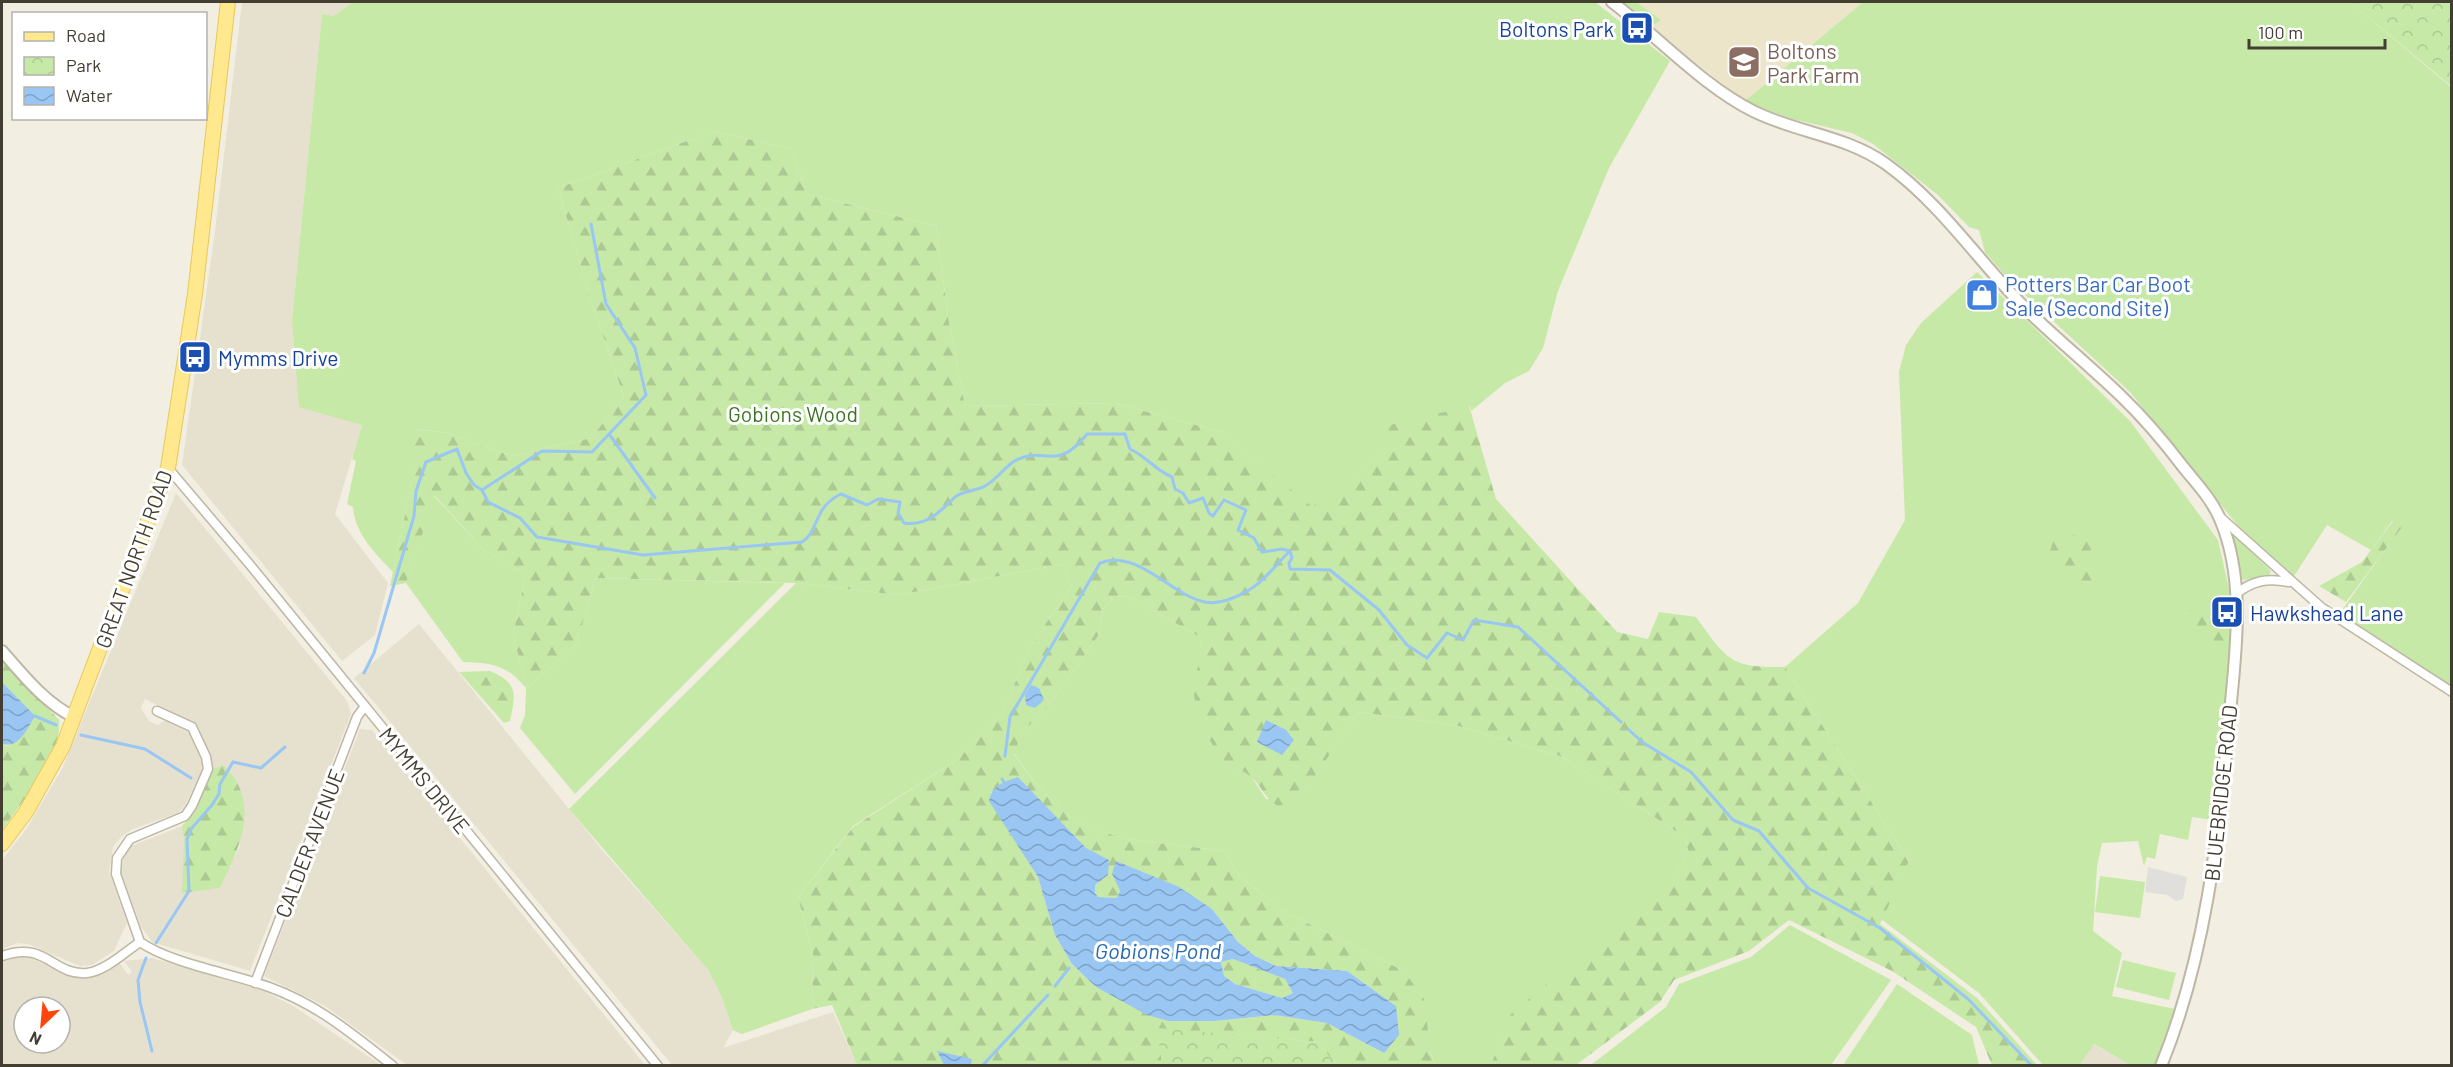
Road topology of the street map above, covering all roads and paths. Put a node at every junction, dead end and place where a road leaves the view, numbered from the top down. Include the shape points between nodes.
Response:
1 (228, 2) edge
2 (1612, 2) edge
3 (168, 468) junction
4 (2219, 516) junction
5 (2290, 582) junction
6 (2236, 594) junction
7 (2, 651) edge
8 (2451, 692) edge
9 (365, 706) junction
10 (157, 711) dead end
11 (74, 717) junction
12 (2, 844) edge
13 (140, 942) junction
14 (2, 956) edge
15 (255, 983) junction
16 (393, 1065) edge
17 (658, 1065) edge
18 (2161, 1065) edge

1 - 3 main road, GREAT NORTH ROAD via 195,294
2 - 4 street, BLUEBRIDGE ROAD via 1737,102 1777,121 1855,145 1906,180 1942,214 2027,310 2144,420
3 - 9 street, MYMMS DRIVE
3 - 11 main road, GREAT NORTH ROAD
4 - 5 street
4 - 6 street, BLUEBRIDGE ROAD
5 - 6 street via 2260,580
5 - 8 street via 2321,607
6 - 18 street, BLUEBRIDGE ROAD via 2237,633 2211,878 2190,984
7 - 11 street via 50,702
9 - 15 street, CALDER AVENUE via 357,717
9 - 17 street, MYMMS DRIVE
10 - 13 street via 192,727 207,757 208,769 185,816 130,839 117,858 116,873
11 - 12 main road, GREAT NORTH ROAD via 47,778
13 - 14 street via 100,969 86,973 71,971 31,951
13 - 15 street
15 - 16 street via 288,994 328,1016

